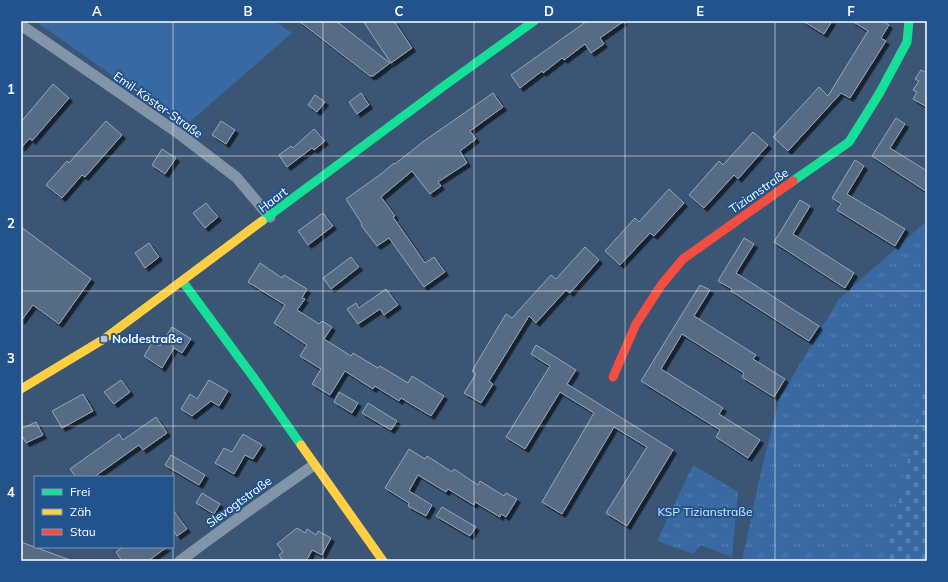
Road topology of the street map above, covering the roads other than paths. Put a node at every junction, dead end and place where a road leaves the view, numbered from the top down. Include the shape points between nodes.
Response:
1 (534, 21) edge
2 (909, 21) edge
3 (21, 25) edge
4 (270, 217) junction
5 (183, 282) junction
6 (613, 376) dead end
7 (21, 390) edge
8 (314, 465) junction
9 (180, 561) edge
10 (383, 561) edge

1 - 4 street, Haart
2 - 6 street, Tizianstraße via 907,42 849,142 683,259 662,284 636,324
3 - 4 street, Emil-Köster-Straße via 178,133 236,177
4 - 5 street, Haart
5 - 7 street, Haart via 104,340
5 - 8 street
8 - 9 street, Slevogtstraße
8 - 10 street

